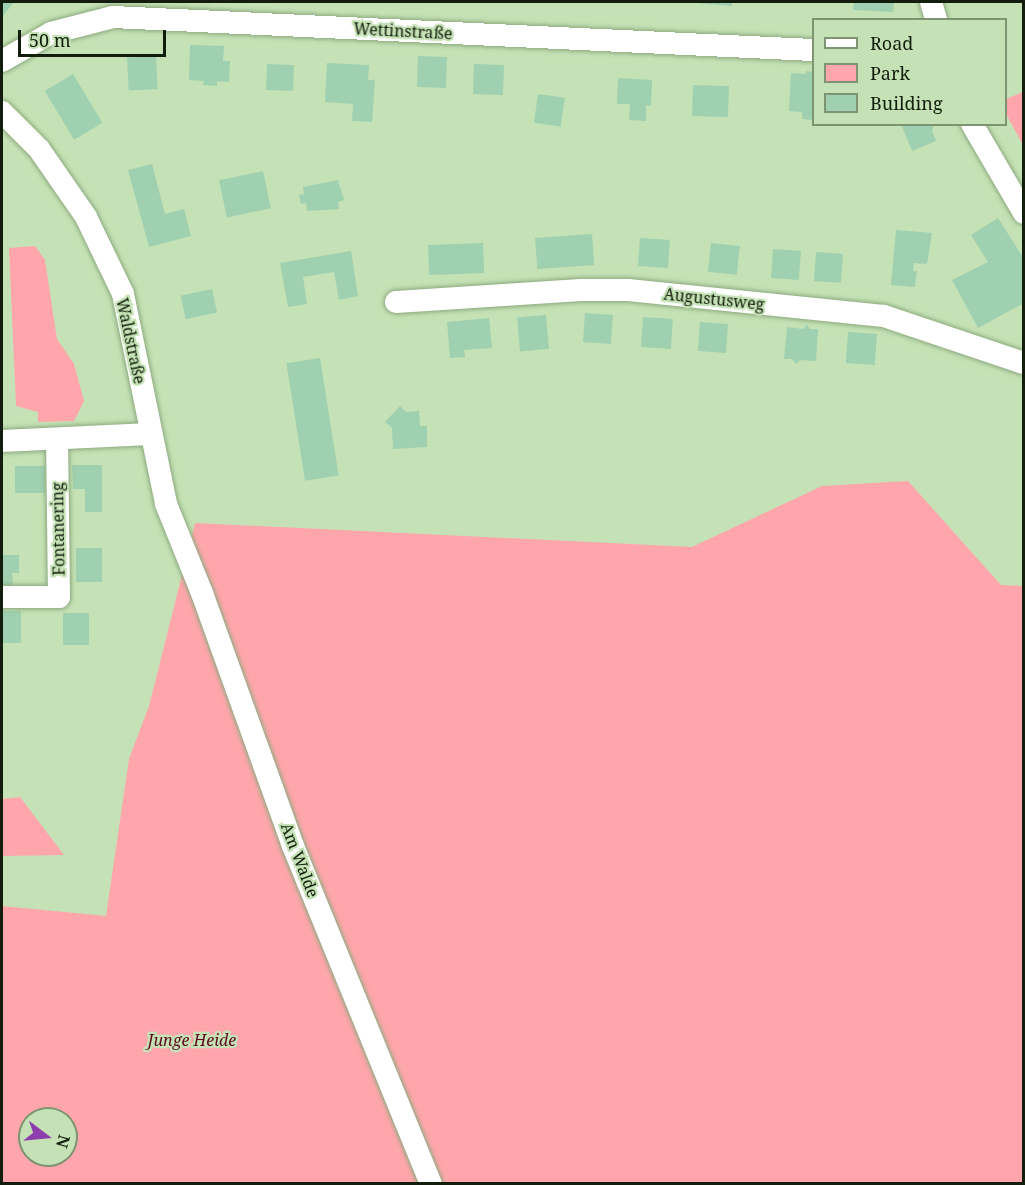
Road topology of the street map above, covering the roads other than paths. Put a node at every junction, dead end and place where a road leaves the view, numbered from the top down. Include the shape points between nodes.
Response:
1 (931, 2) edge
2 (935, 18) edge
3 (812, 50) edge
4 (2, 61) edge
5 (2, 112) edge
6 (973, 126) edge
7 (1023, 213) edge
8 (396, 302) dead end
9 (1023, 363) edge
10 (150, 434) junction
11 (57, 440) junction
12 (2, 441) edge
13 (177, 532) joint
14 (2, 597) edge
15 (431, 1184) edge

1 - 2 street
3 - 4 street, Wettinstraße via 113,16 51,33
5 - 10 street, Waldstraße via 39,148 86,217 123,294
6 - 7 street
8 - 9 street, Augustusweg via 628,290 884,316
10 - 11 street
10 - 13 street, Waldstraße via 166,504
11 - 12 street
11 - 14 street, Fontanering via 59,597
13 - 15 street, Am Walde via 293,846

